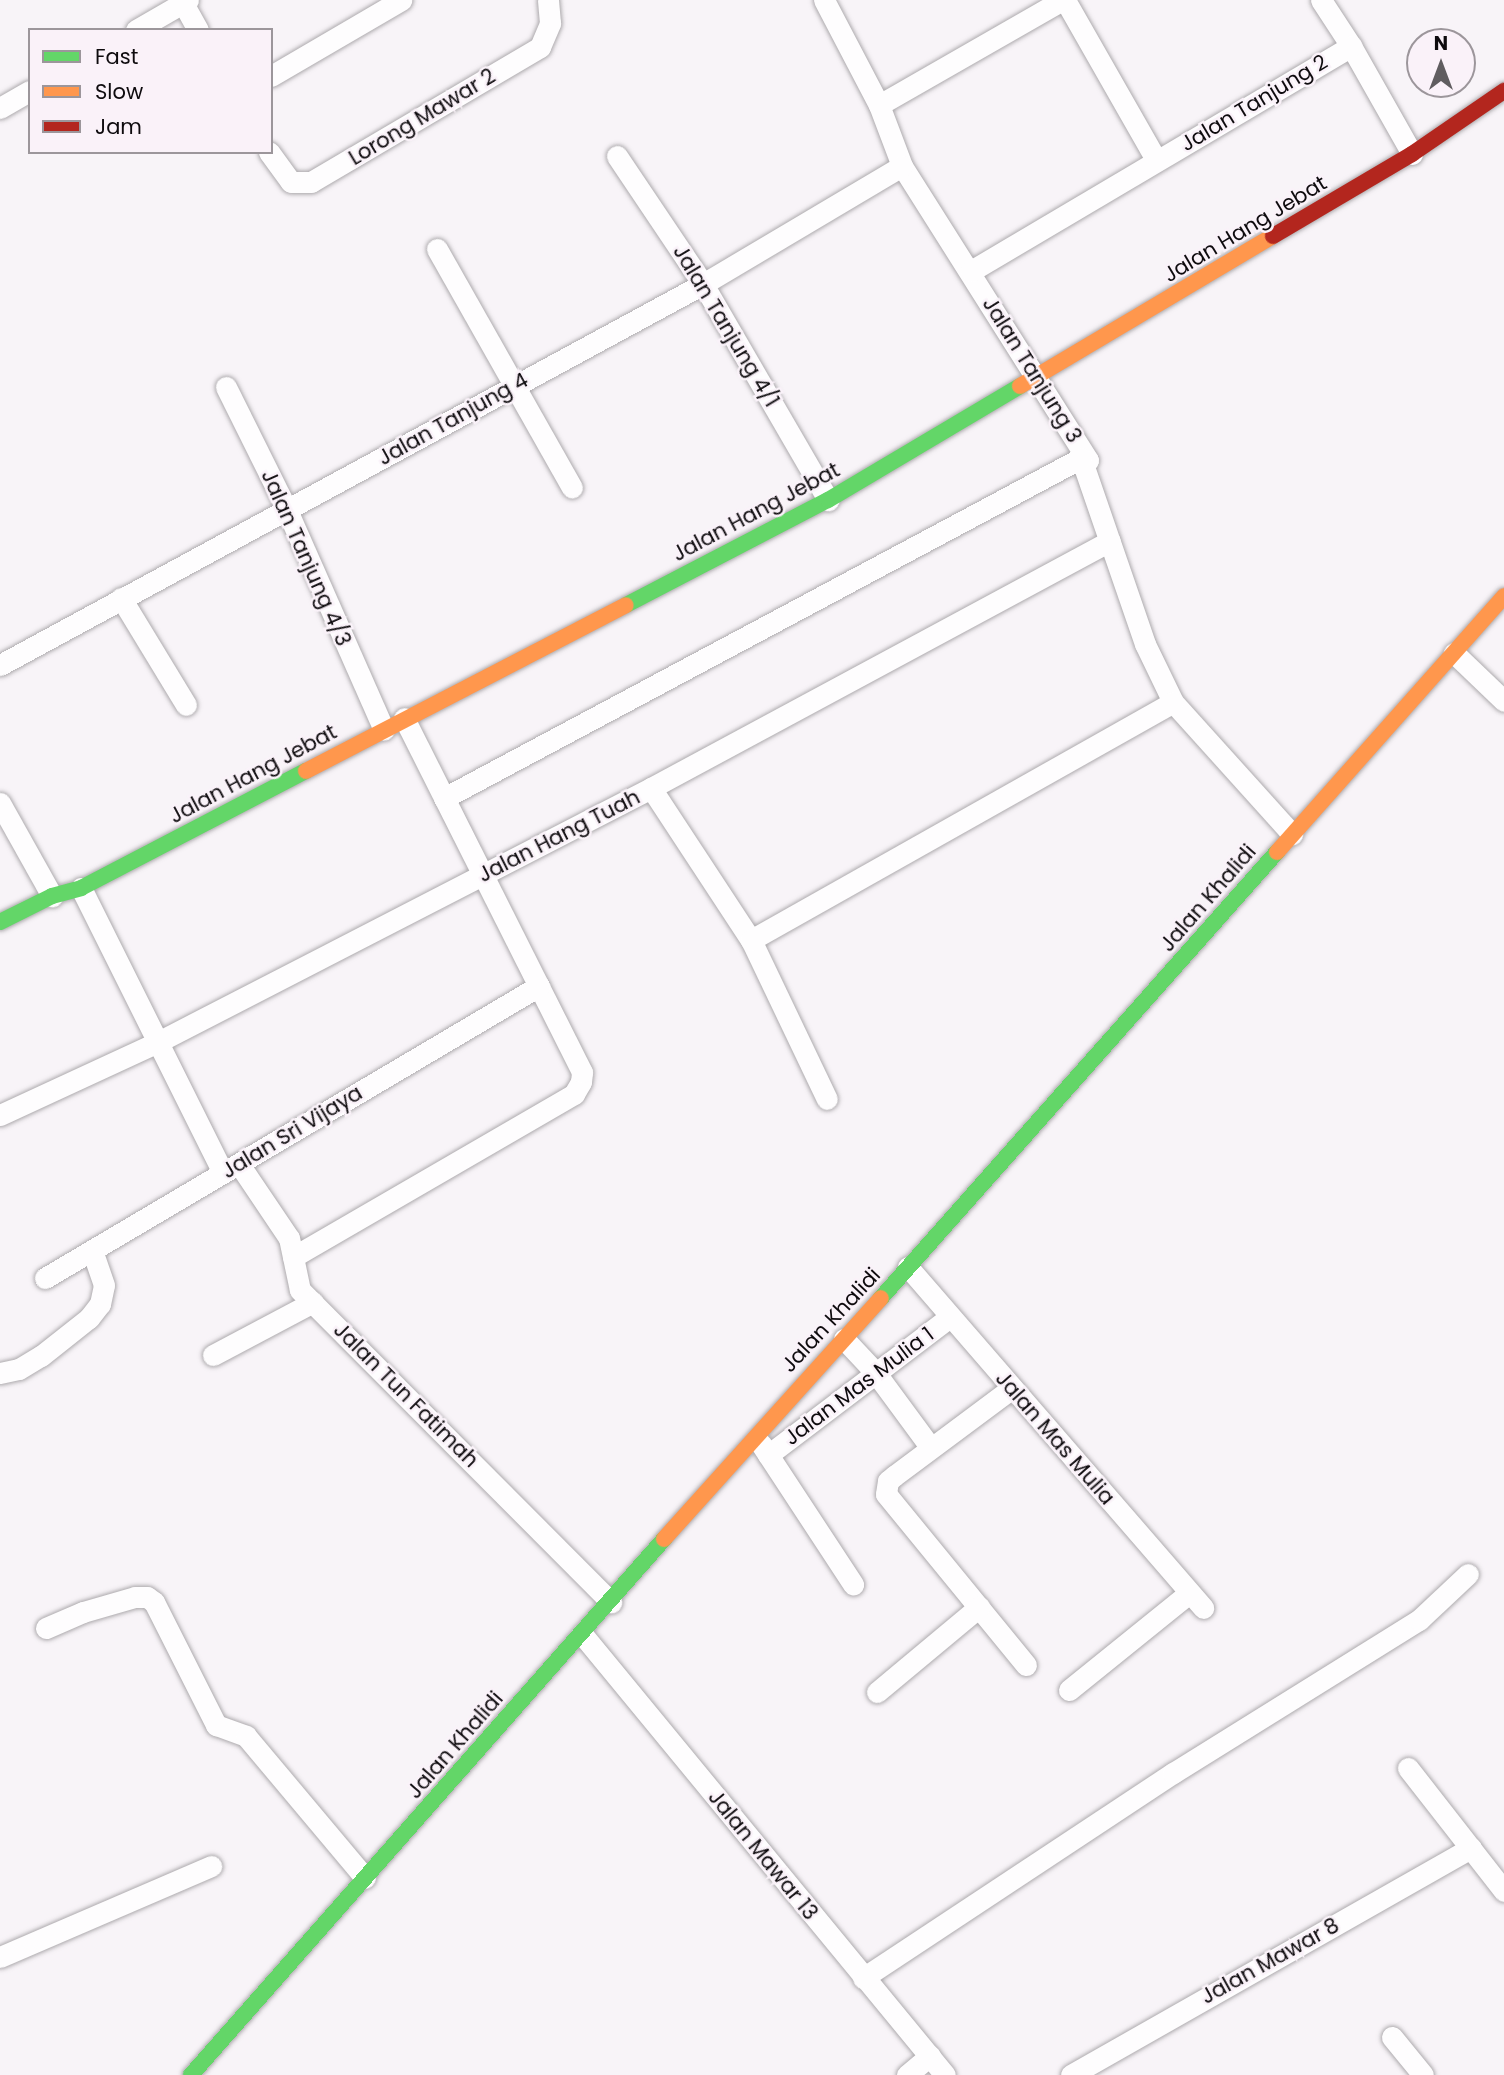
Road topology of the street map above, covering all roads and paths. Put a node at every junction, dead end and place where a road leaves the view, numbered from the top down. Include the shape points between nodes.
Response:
1 (401, 0) edge
2 (548, 0) edge
3 (824, 0) edge
4 (1064, 0) edge
5 (1321, 0) edge
6 (185, 2) edge
7 (140, 28) edge
8 (197, 28) edge
9 (1351, 46) junction
10 (273, 75) edge
11 (1504, 91) edge
12 (28, 92) edge
13 (879, 105) junction
14 (0, 108) edge
15 (1412, 153) junction
16 (270, 154) edge
17 (617, 156) dead end
18 (1157, 161) junction
19 (902, 166) junction
20 (438, 249) dead end
21 (971, 271) junction
22 (704, 284) junction
23 (1038, 377) junction
24 (514, 385) junction
25 (226, 387) dead end
26 (1081, 458) junction
27 (572, 488) dead end
28 (828, 500) junction
29 (287, 510) junction
30 (1110, 541) junction
31 (1504, 596) edge
32 (121, 598) junction
33 (1454, 653) junction
34 (0, 665) edge
35 (1504, 701) edge
36 (1173, 702) junction
37 (186, 705) dead end
38 (404, 718) junction
39 (383, 730) junction
40 (651, 788) junction
41 (444, 798) junction
42 (0, 803) edge
43 (1292, 835) junction
44 (483, 875) junction
45 (81, 888) junction
46 (52, 896) junction
47 (0, 922) edge
48 (751, 940) junction
49 (539, 986) junction
50 (158, 1042) junction
51 (827, 1099) dead end
52 (0, 1115) edge
53 (231, 1168) junction
54 (92, 1251) junction
55 (293, 1257) junction
56 (908, 1267) junction
57 (45, 1278) dead end
58 (313, 1302) junction
59 (950, 1317) junction
60 (844, 1339) junction
61 (213, 1356) dead end
62 (875, 1372) junction
63 (0, 1373) edge
64 (1012, 1388) junction
65 (789, 1397) junction
66 (810, 1422) junction
67 (756, 1436) junction
68 (931, 1448) junction
69 (768, 1455) junction
70 (1468, 1574) dead end
71 (853, 1584) dead end
72 (611, 1602) junction
73 (979, 1607) junction
74 (46, 1628) dead end
75 (582, 1633) junction
76 (1026, 1665) dead end
77 (1069, 1690) dead end
78 (877, 1692) dead end
79 (1408, 1768) dead end
80 (1471, 1849) junction
81 (211, 1866) dead end
82 (365, 1878) junction
83 (1504, 1891) edge
84 (0, 1957) edge
85 (863, 1978) junction
86 (1392, 2037) dead end
87 (930, 2056) junction
88 (191, 2075) edge
89 (907, 2075) edge
90 (945, 2075) edge
91 (1071, 2075) edge
92 (1423, 2075) edge

1 - 10 street
2 - 16 street, Lorong Mawar 2 via 550,23 540,47 311,182 291,182
3 - 13 street, Jalan Tanjung 3
4 - 13 street
4 - 18 street, Jalan Tanjung 2
5 - 9 street
6 - 7 street
6 - 8 street
9 - 15 street
9 - 18 street, Jalan Tanjung 2
11 - 15 street, Jalan Hang Jebat
12 - 14 street
13 - 19 street, Jalan Tanjung 3
15 - 23 street, Jalan Hang Jebat
17 - 22 street, Jalan Tanjung 4/1
18 - 21 street, Jalan Tanjung 2
19 - 21 street, Jalan Tanjung 3
19 - 22 street, Jalan Tanjung 4
20 - 24 street
21 - 23 street, Jalan Tanjung 3
22 - 24 street, Jalan Tanjung 4
22 - 28 street, Jalan Tanjung 4/1
23 - 26 street, Jalan Tanjung 3 via 1088,460
23 - 28 street, Jalan Hang Jebat
24 - 27 street
24 - 29 street, Jalan Tanjung 4
25 - 29 street, Jalan Tanjung 4/3
26 - 30 street, Jalan Tanjung 3
26 - 41 street
28 - 38 street, Jalan Hang Jebat
29 - 32 street, Jalan Tanjung 4
29 - 39 street, Jalan Tanjung 4/3
30 - 36 street, Jalan Tanjung 3 via 1145,644
30 - 40 street, Jalan Hang Tuah
31 - 33 street, Jalan Khalidi
32 - 34 street, Jalan Tanjung 4
32 - 37 street
33 - 35 street
33 - 43 street, Jalan Khalidi
36 - 43 street, Jalan Tanjung 3
36 - 48 street
38 - 39 street, Jalan Hang Jebat
38 - 41 street
39 - 45 street, Jalan Hang Jebat
40 - 44 street, Jalan Hang Tuah
40 - 48 street
41 - 44 street
42 - 46 street
43 - 56 street, Jalan Khalidi
44 - 49 street
44 - 50 street, Jalan Hang Tuah
45 - 46 street, Jalan Hang Jebat
45 - 50 street, Jalan Tun Fatimah
46 - 47 street, Jalan Hang Jebat
48 - 51 street
49 - 53 street, Jalan Sri Vijaya
49 - 55 street via 582,1072 574,1094
50 - 52 street, Jalan Hang Tuah
50 - 53 street, Jalan Tun Fatimah
53 - 54 street, Jalan Sri Vijaya
53 - 55 street, Jalan Tun Fatimah via 289,1238
54 - 57 street, Jalan Sri Vijaya
54 - 63 street via 104,1285 100,1304 41,1356 19,1369
55 - 58 street, Jalan Tun Fatimah via 300,1290
56 - 59 street, Jalan Mas Mulia
56 - 60 street, Jalan Khalidi
58 - 61 street
58 - 72 street, Jalan Tun Fatimah
59 - 62 street, Jalan Mas Mulia 1
59 - 64 street, Jalan Mas Mulia
60 - 62 street
60 - 65 street, Jalan Khalidi
62 - 66 street, Jalan Mas Mulia 1
62 - 68 street
64 - 68 street
64 - 77 street, Jalan Mas Mulia via 1196,1600
65 - 66 street
65 - 67 street, Jalan Khalidi
66 - 69 street, Jalan Mas Mulia 1
67 - 69 street
67 - 72 street, Jalan Khalidi
68 - 73 street via 888,1481 886,1494
69 - 71 street
70 - 85 street via 1419,1620 1173,1773
72 - 75 street, Jalan Khalidi
73 - 76 street
73 - 78 street
74 - 82 street via 135,1597 155,1602 216,1725 246,1736
75 - 82 street, Jalan Khalidi
75 - 85 street, Jalan Mawar 13
79 - 80 street
80 - 83 street
80 - 91 street, Jalan Mawar 8
81 - 84 street
82 - 88 street, Jalan Khalidi
85 - 87 street, Jalan Mawar 13
86 - 92 street
87 - 89 street
87 - 90 street, Jalan Mawar 13

